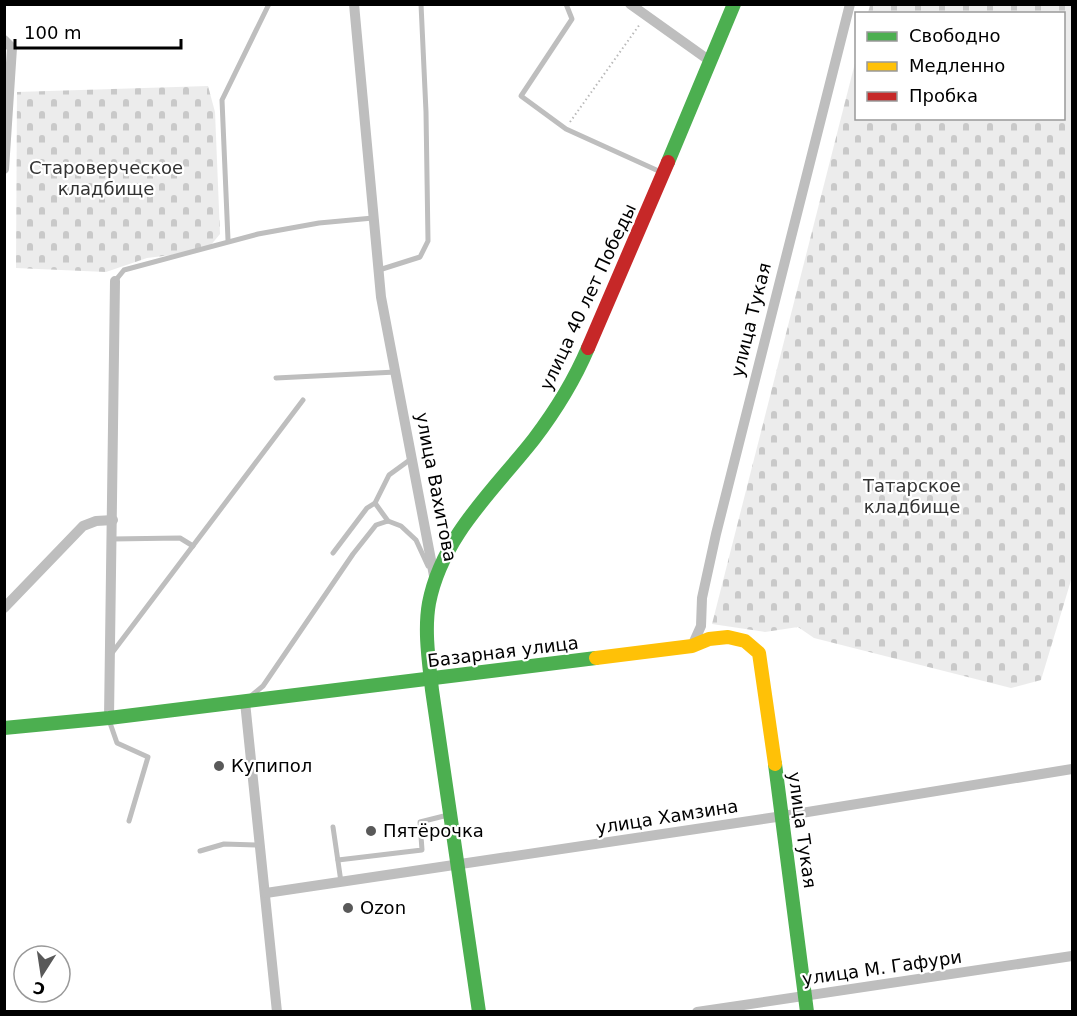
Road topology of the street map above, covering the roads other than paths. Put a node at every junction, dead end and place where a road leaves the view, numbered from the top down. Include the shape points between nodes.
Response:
1 (269, 4) edge
2 (354, 4) edge
3 (421, 4) edge
4 (566, 4) edge
5 (630, 4) edge
6 (734, 4) edge
7 (850, 4) edge
8 (4, 40) edge
9 (710, 61) junction
10 (4, 168) edge
11 (664, 173) junction
12 (374, 218) junction
13 (228, 240) junction
14 (379, 270) junction
15 (115, 281) joint
16 (396, 372) junction
17 (276, 378) dead end
18 (303, 400) dead end
19 (412, 458) junction
20 (375, 503) junction
21 (113, 520) junction
22 (388, 522) junction
23 (112, 539) junction
24 (193, 546) junction
25 (333, 553) dead end
26 (435, 581) junction
27 (4, 608) edge
28 (692, 646) junction
29 (759, 653) joint
30 (109, 657) junction
31 (432, 679) junction
32 (245, 702) junction
33 (109, 718) junction
34 (4, 728) edge
35 (1072, 769) edge
36 (448, 815) junction
37 (783, 816) junction
38 (129, 822) dead end
39 (333, 827) dead end
40 (260, 845) junction
41 (200, 851) dead end
42 (338, 860) junction
43 (455, 866) junction
44 (341, 882) junction
45 (266, 893) junction
46 (1072, 956) edge
47 (805, 996) junction
48 (277, 1011) edge
49 (479, 1011) edge
50 (696, 1011) edge
51 (807, 1011) edge

1 - 13 lane via 222,100
2 - 12 street, улица Вахитова
3 - 14 lane via 428,241 420,257
4 - 11 lane via 572,19 521,96 566,129
5 - 9 street
6 - 9 street, улица 40 лет Победы
7 - 28 street, улица Тукая via 716,534 702,598 701,626
8 - 10 street via 12,48
9 - 11 street, улица 40 лет Победы
11 - 26 street, улица 40 лет Победы via 576,372 550,418 457,533
12 - 13 lane via 319,223
12 - 14 street, улица Вахитова
13 - 15 lane via 124,270
14 - 16 street, улица Вахитова
15 - 21 street
16 - 17 lane
16 - 19 street, улица Вахитова
18 - 24 lane
19 - 20 lane via 389,475
19 - 26 street, улица Вахитова
20 - 22 lane
20 - 25 lane
21 - 23 street
21 - 27 street via 83,526
22 - 26 lane via 401,526 416,540
22 - 32 lane via 376,525 365,538 263,686
23 - 24 lane via 180,538
23 - 30 street
24 - 30 lane
26 - 31 street, улица Вахитова via 429,604
28 - 29 street, Базарная улица via 723,637 742,639 753,644
28 - 31 street, Базарная улица
29 - 37 street, улица Тукая
30 - 33 street
31 - 32 street, Базарная улица
31 - 36 street, улица Вахитова
32 - 33 street, Базарная улица
32 - 40 street
33 - 34 street, Базарная улица
33 - 38 lane via 117,743 148,757
35 - 37 street, улица Хамзина
36 - 42 lane via 420,822 422,850
36 - 43 street, улица Вахитова
37 - 43 street, улица Хамзина
37 - 47 street, улица Тукая
39 - 42 lane
40 - 41 lane via 224,843
40 - 45 street
42 - 44 lane
43 - 44 street, улица Хамзина
43 - 49 street, улица Вахитова
44 - 45 street, улица Хамзина
45 - 48 street
46 - 47 street, улица М. Гафури
47 - 50 street, улица М. Гафури
47 - 51 street, улица Тукая

